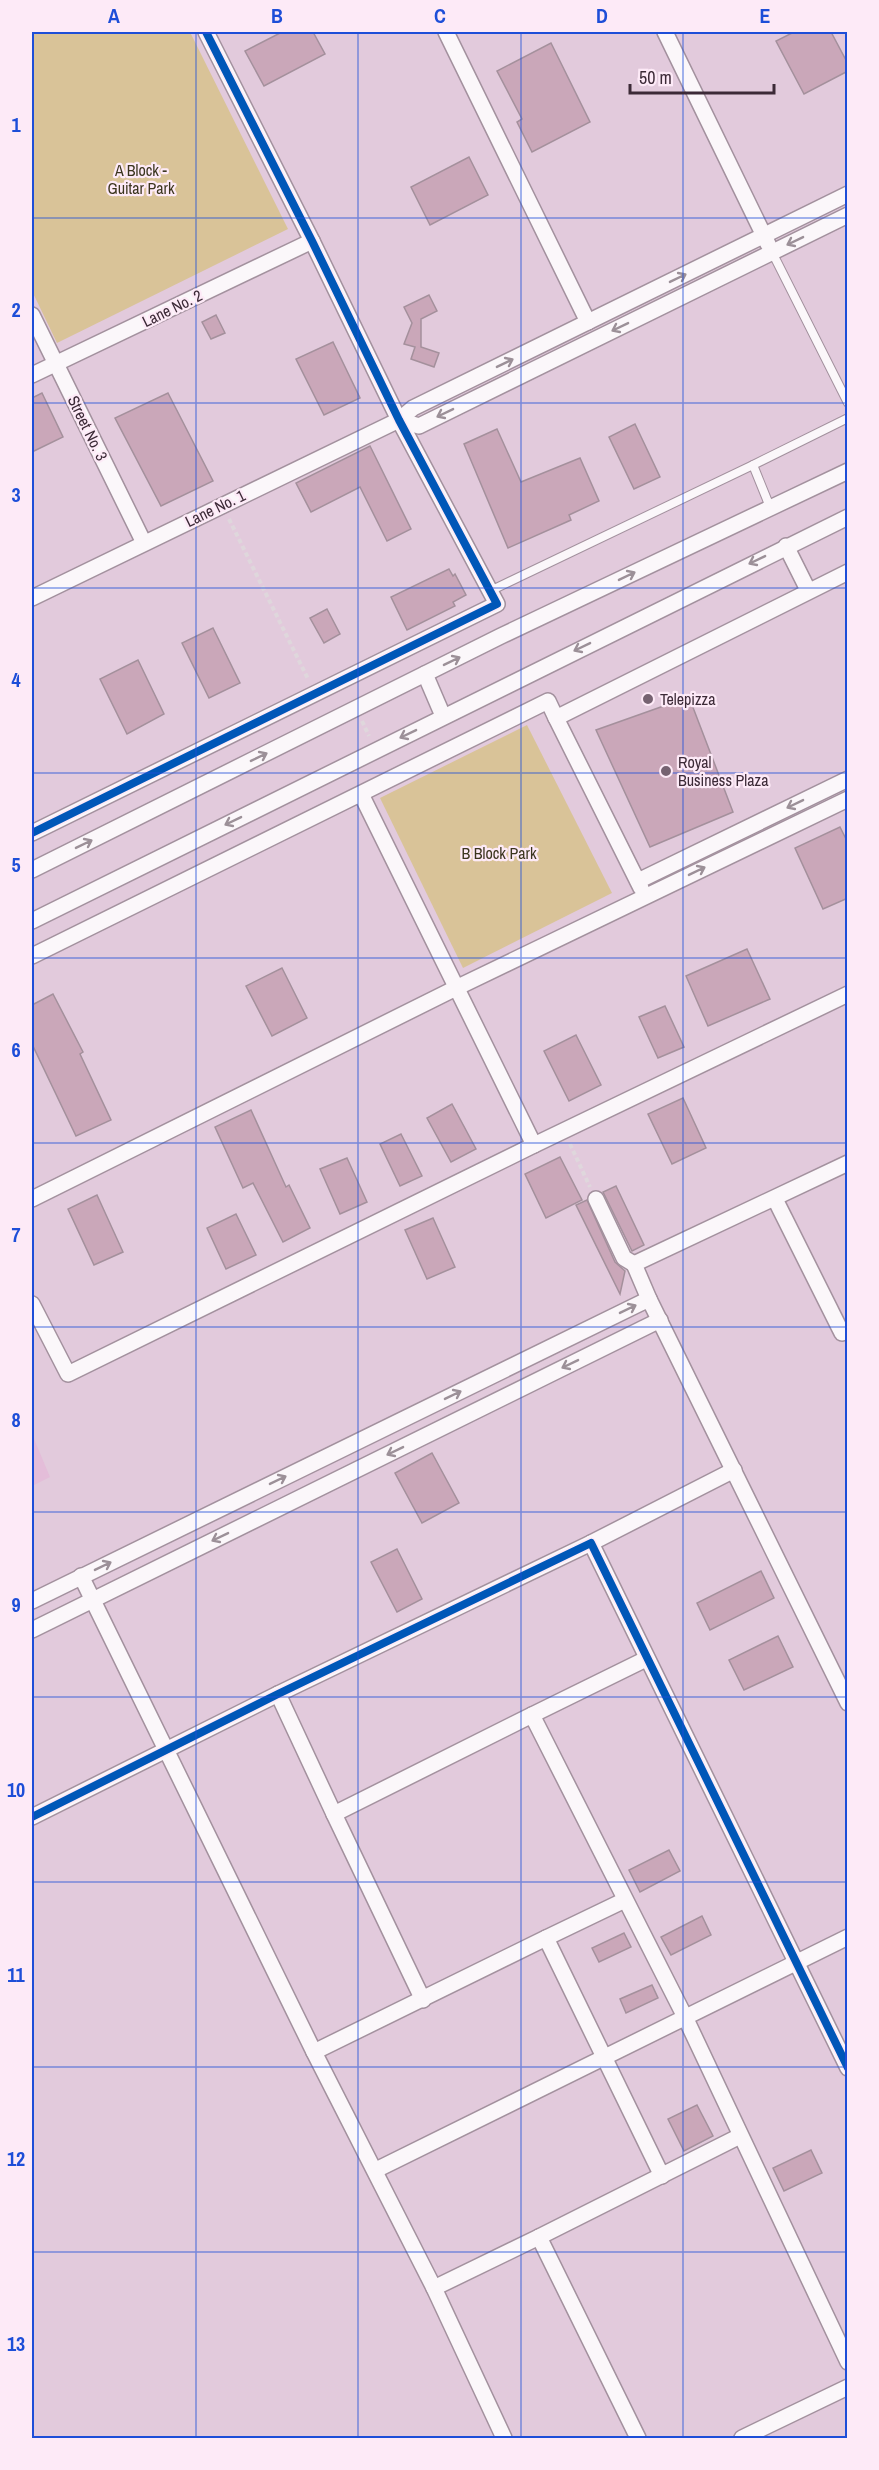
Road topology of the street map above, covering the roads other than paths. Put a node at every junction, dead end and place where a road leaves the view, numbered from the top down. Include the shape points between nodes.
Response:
1 (206, 32) edge
2 (446, 32) edge
3 (665, 32) edge
4 (848, 194) edge
5 (848, 215) edge
6 (763, 236) junction
7 (312, 241) junction
8 (772, 252) junction
9 (32, 315) edge
10 (588, 322) junction
11 (56, 363) junction
12 (32, 375) edge
13 (848, 403) edge
14 (848, 418) edge
15 (399, 420) junction
16 (753, 465) junction
17 (848, 471) edge
18 (770, 507) junction
19 (848, 517) edge
20 (144, 543) junction
21 (786, 546) junction
22 (848, 572) edge
23 (808, 590) junction
24 (493, 597) junction
25 (32, 598) edge
26 (425, 674) junction
27 (443, 716) junction
28 (556, 718) junction
29 (848, 779) edge
30 (361, 794) junction
31 (848, 799) edge
32 (32, 833) edge
33 (32, 870) edge
34 (638, 881) junction
35 (645, 897) junction
36 (32, 921) edge
37 (32, 956) edge
38 (456, 988) junction
39 (848, 994) edge
40 (534, 1145) junction
41 (848, 1163) edge
42 (32, 1199) edge
43 (596, 1199) road end
44 (774, 1199) junction
45 (634, 1264) junction
46 (649, 1299) junction
47 (32, 1304) edge
48 (660, 1320) junction
49 (846, 1336) edge
50 (734, 1470) junction
51 (591, 1543) junction
52 (81, 1576) junction
53 (93, 1600) junction
54 (32, 1601) edge
55 (32, 1630) edge
56 (646, 1659) junction
57 (278, 1694) junction
58 (848, 1703) edge
59 (532, 1715) junction
60 (167, 1750) junction
61 (334, 1814) junction
62 (32, 1817) edge
63 (625, 1900) junction
64 (848, 1937) edge
65 (546, 1938) junction
66 (797, 1962) junction
67 (423, 2000) junction
68 (685, 2017) junction
69 (314, 2052) junction
70 (603, 2058) junction
71 (848, 2068) edge
72 (740, 2136) junction
73 (376, 2170) junction
74 (662, 2176) junction
75 (539, 2237) junction
76 (434, 2288) junction
77 (848, 2362) edge
78 (848, 2387) edge
79 (504, 2439) edge
80 (638, 2439) edge
81 (742, 2439) edge

1 - 7 street
2 - 10 street
3 - 6 street
4 - 6 street, Lane No. 1
5 -> 8 street
6 - 8 street
10 -> 6 street, Lane No. 1
7 - 11 street, Lane No. 2
7 - 15 street
8 - 13 lane
8 -> 15 street via 419,426
9 - 11 street, Street No. 3
15 -> 10 street, Lane No. 1 via 413,408
11 - 12 street, Lane No. 2
11 - 20 street, Street No. 3
14 - 16 lane
15 - 20 street, Lane No. 1
15 - 24 street
16 - 18 lane
16 - 24 lane
17 - 18 street
26 -> 18 street
19 - 21 street
20 - 25 street, Lane No. 1
21 - 23 street
21 -> 27 street
22 - 23 street
23 - 28 street
24 - 32 street via 315,694
26 - 27 street
33 -> 26 street
27 -> 36 street
28 - 30 street via 548,701
28 - 34 street
29 -> 34 street
30 - 37 street
30 - 38 street
35 -> 31 street
34 - 35 street
35 - 38 street
38 - 40 street
38 - 42 street
39 - 40 street
40 - 47 street via 68,1374
41 - 44 street
43 - 45 street via 624,1258
44 - 45 street
44 - 49 street
45 - 46 street
46 - 48 street
52 -> 46 street
48 - 50 street
48 -> 53 street
50 - 51 street
50 - 58 street
51 - 56 street
51 - 57 street
52 - 53 street
52 - 54 street
53 - 55 street
53 - 60 street
56 - 59 street
56 - 66 street
57 - 60 street
57 - 61 street
59 - 61 street
59 - 63 street
60 - 62 street
60 - 69 street
61 - 67 street
63 - 65 street
63 - 68 street
64 - 66 street
65 - 67 street
65 - 70 street
66 - 68 street
66 - 71 street
67 - 69 street
68 - 70 street
68 - 72 street
69 - 73 street
70 - 73 street
70 - 74 street
72 - 74 street
72 - 77 street
73 - 76 street
74 - 75 street
75 - 76 street
75 - 80 street
76 - 79 street
78 - 81 street

